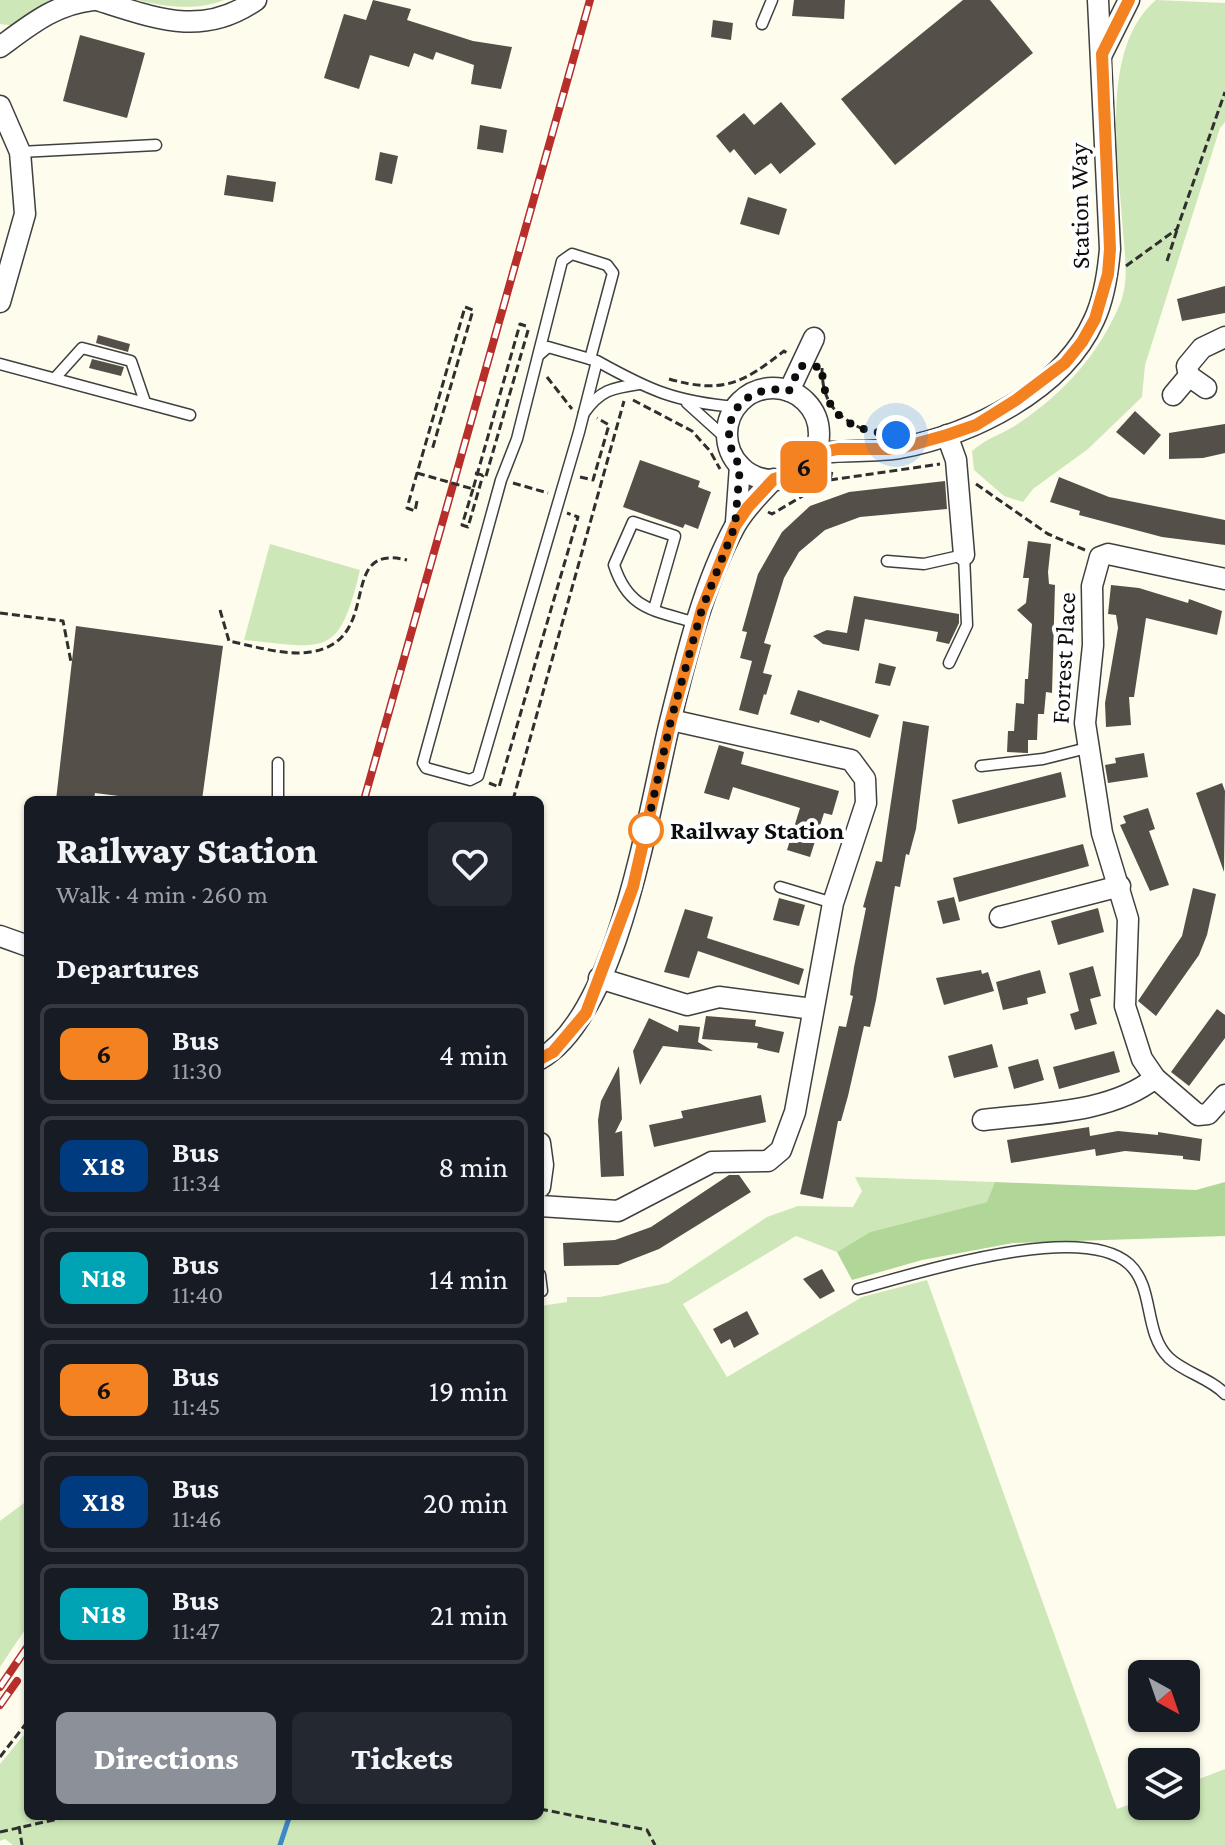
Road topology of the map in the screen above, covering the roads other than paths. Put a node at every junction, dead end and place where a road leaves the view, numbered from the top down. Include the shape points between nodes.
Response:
1 (95, 0) edge
2 (256, 0) edge
3 (772, 0) edge
4 (1098, 0) edge
5 (1129, 0) edge
6 (762, 24) dead end
7 (0, 47) edge
8 (1102, 54) junction
9 (0, 106) edge
10 (156, 145) dead end
11 (20, 152) junction
12 (0, 302) edge
13 (1225, 337) edge
14 (814, 338) dead end
15 (540, 354) junction
16 (593, 360) junction
17 (0, 364) edge
18 (55, 378) junction
19 (639, 384) junction
20 (789, 391) junction
21 (1173, 395) dead end
22 (145, 402) junction
23 (687, 403) junction
24 (736, 407) junction
25 (190, 415) dead end
26 (582, 415) junction
27 (817, 420) junction
28 (947, 435) junction
29 (728, 440) junction
30 (867, 440) junction
31 (814, 454) junction
32 (731, 469) junction
33 (774, 479) junction
34 (735, 526) junction
35 (964, 555) junction
36 (887, 561) dead end
37 (1225, 579) edge
38 (654, 609) junction
39 (698, 624) junction
40 (949, 663) dead end
41 (671, 720) junction
42 (1087, 748) junction
43 (278, 763) dead end
44 (981, 766) dead end
45 (278, 796) edge
46 (1120, 886) junction
47 (780, 887) dead end
48 (833, 903) junction
49 (1000, 917) dead end
50 (0, 936) edge
51 (24, 945) edge
52 (599, 978) junction
53 (813, 1009) junction
54 (544, 1057) edge
55 (1155, 1078) junction
56 (1225, 1095) edge
57 (983, 1120) dead end
58 (544, 1206) edge
59 (858, 1289) dead end
60 (1225, 1394) edge

1 - 2 street via 195,24 227,16
1 - 7 street via 70,2 49,12
3 - 6 lane
4 - 8 street, Station Way
5 - 8 street, Station Way
8 - 28 street, Station Way via 1108,267 1095,319 1065,363 976,425
9 - 11 street
10 - 11 lane
11 - 12 street via 25,214
13 - 21 street via 1202,348 1187,366 1198,382
14 - 20 street
15 - 16 lane via 548,347
15 - 16 lane via 562,261 572,254 607,265 613,273
15 - 26 lane via 423,763 426,768 478,776
16 - 19 lane
16 - 26 lane
17 - 18 lane
18 - 22 lane
18 - 22 lane via 82,348 131,361
19 - 23 lane
19 - 26 lane via 611,387
20 - 24 street via 754,392
20 - 27 street via 811,407
22 - 25 lane
23 - 24 lane
23 - 29 lane
24 - 29 street
27 - 30 street
27 - 31 street
28 - 30 street, Station Way via 897,449
28 - 35 street via 956,460
29 - 32 street
30 - 31 street, Station Way
31 - 33 street via 797,472
32 - 33 street
32 - 34 street
33 - 34 street
34 - 39 street
35 - 36 lane via 924,564
35 - 40 lane via 967,625
37 - 42 street, Forrest Place via 1108,554 1100,557 1092,586
38 - 38 lane via 635,603 621,587 614,565 633,522 675,536
38 - 39 lane
39 - 41 street
41 - 48 street via 851,760 865,779 866,803
41 - 52 street via 633,887
42 - 44 lane via 1035,761
42 - 46 street, Forrest Place via 1102,833
43 - 45 lane
46 - 49 street
46 - 55 street, Forrest Place via 1130,939 1125,1006 1137,1050
47 - 48 lane
48 - 53 street
50 - 51 street
52 - 53 street via 687,1005 719,997
52 - 54 street via 586,1013
53 - 58 street via 795,1112 781,1150 768,1161 712,1162 618,1211
55 - 56 street, Forrest Place via 1198,1115 1214,1110
55 - 57 street via 1130,1095 1106,1101
59 - 60 lane via 1019,1251 1107,1251 1140,1278 1155,1337 1169,1358

